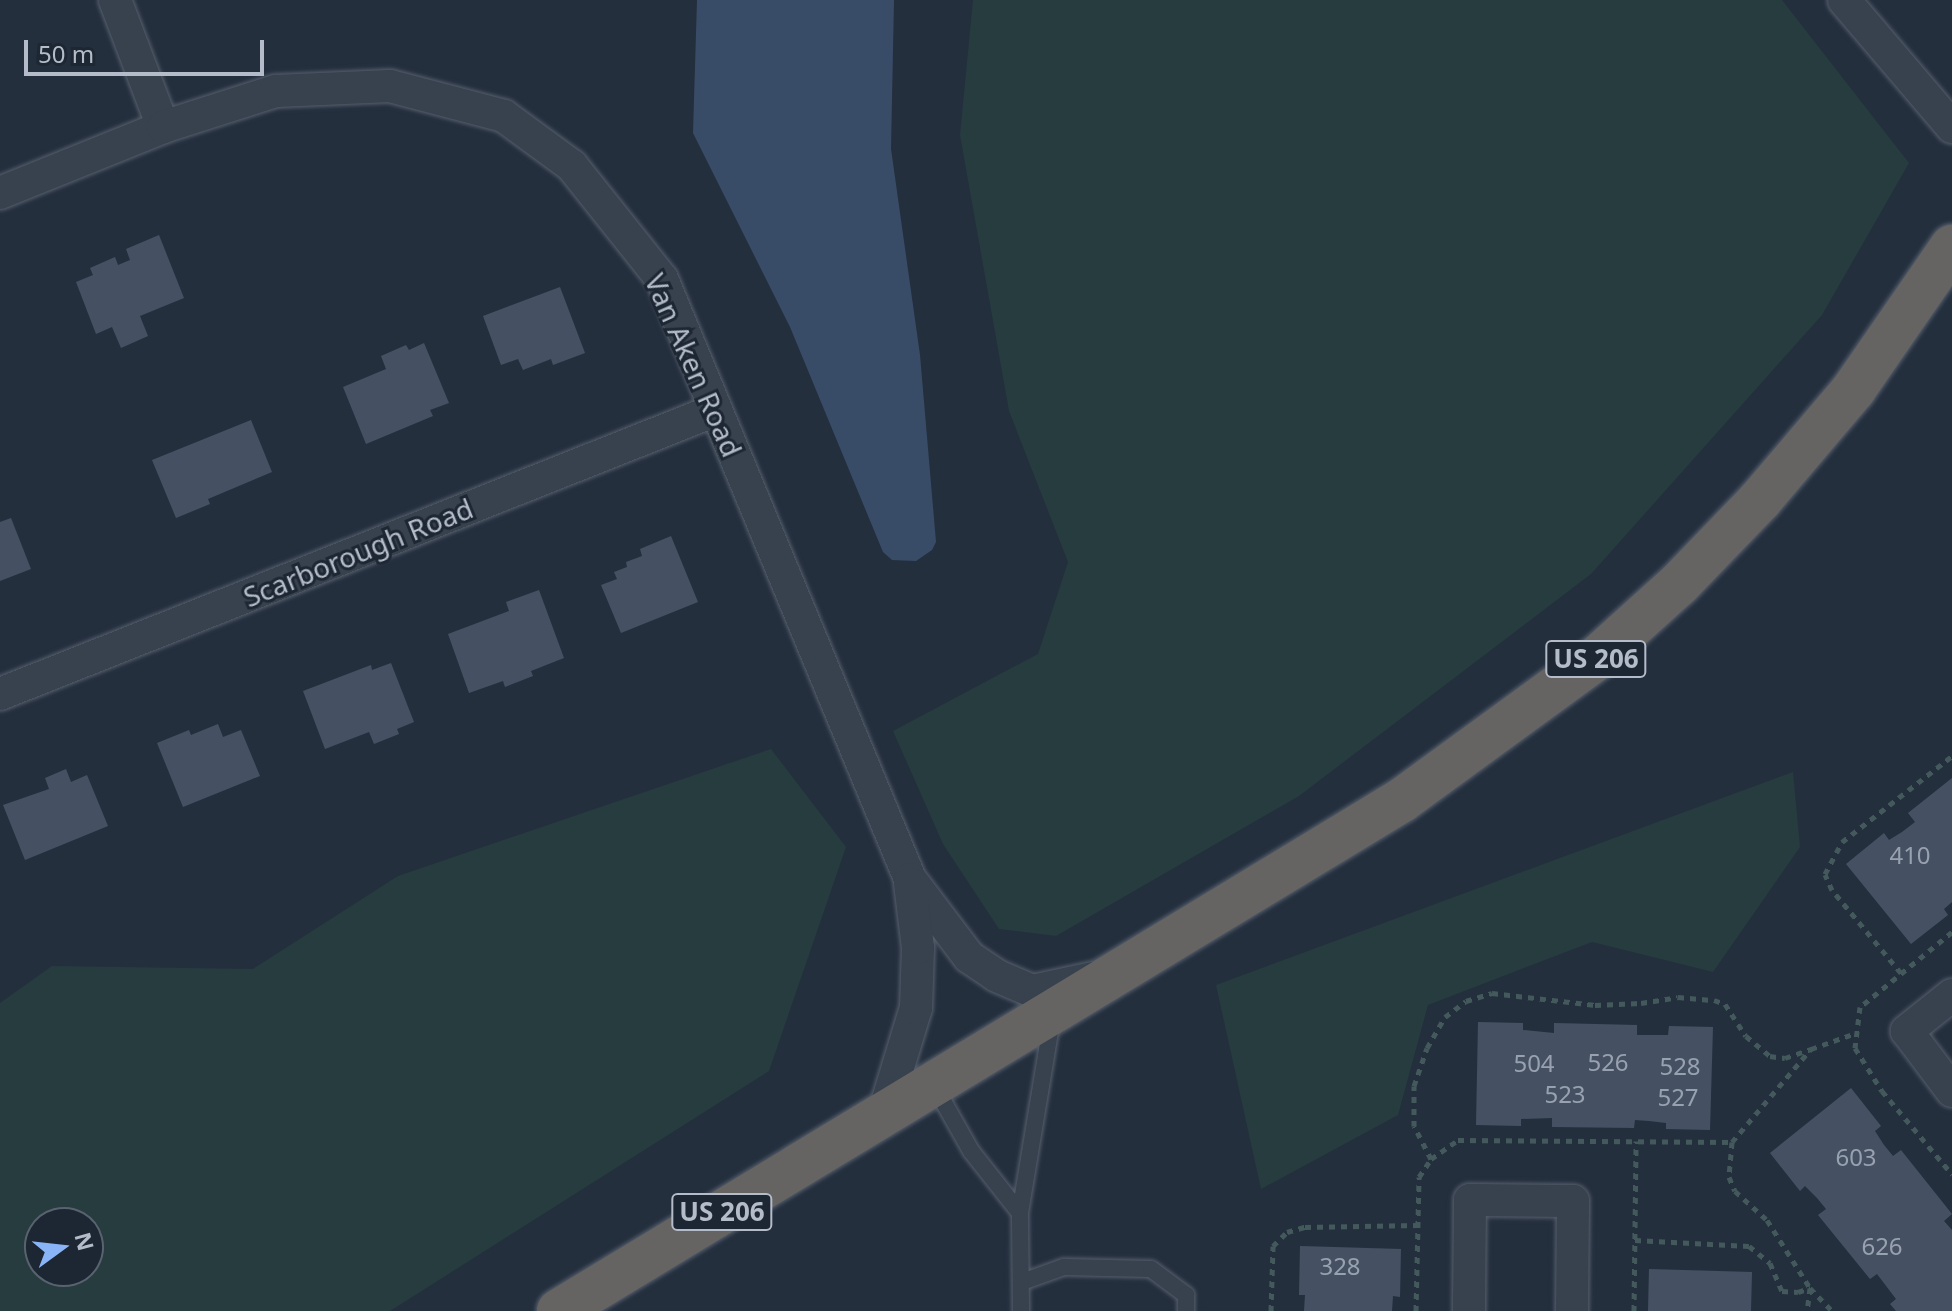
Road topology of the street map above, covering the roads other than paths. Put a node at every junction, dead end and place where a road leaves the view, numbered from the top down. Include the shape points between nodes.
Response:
1 (115, 0) edge
2 (1844, 0) edge
3 (163, 127) junction
4 (1952, 127) edge
5 (0, 193) edge
6 (1952, 247) edge
7 (716, 410) junction
8 (0, 694) edge
9 (910, 879) junction
10 (1123, 972) junction
11 (1952, 995) edge
12 (1053, 1013) junction
13 (934, 1084) junction
14 (1952, 1091) edge
15 (884, 1113) junction
16 (1020, 1213) junction
17 (1022, 1282) junction
18 (559, 1311) edge
19 (1021, 1311) edge
20 (1186, 1311) edge
21 (1469, 1311) edge
22 (1572, 1311) edge

1 - 3 street
2 - 4 street
3 - 5 street, Van Aken Road
3 - 7 street, Van Aken Road via 276,91 390,86 504,116 572,166 662,279
6 - 10 highway, US 206 via 1854,389 1760,500 1597,658 1402,800
7 - 8 street, Scarborough Road
7 - 9 street, Van Aken Road
9 - 10 street, Van Aken Road via 969,957 997,976 1033,991
9 - 15 street, Van Aken Road via 918,948 916,1008
10 - 12 highway, US 206
11 - 14 street via 1907,1031
12 - 13 highway, US 206
12 - 16 lane
13 - 15 highway, US 206
13 - 16 lane via 971,1151
15 - 18 highway, US 206
16 - 17 lane
17 - 19 lane
17 - 20 lane via 1064,1267 1151,1269 1186,1295
21 - 22 street via 1470,1200 1485,1200 1573,1201

